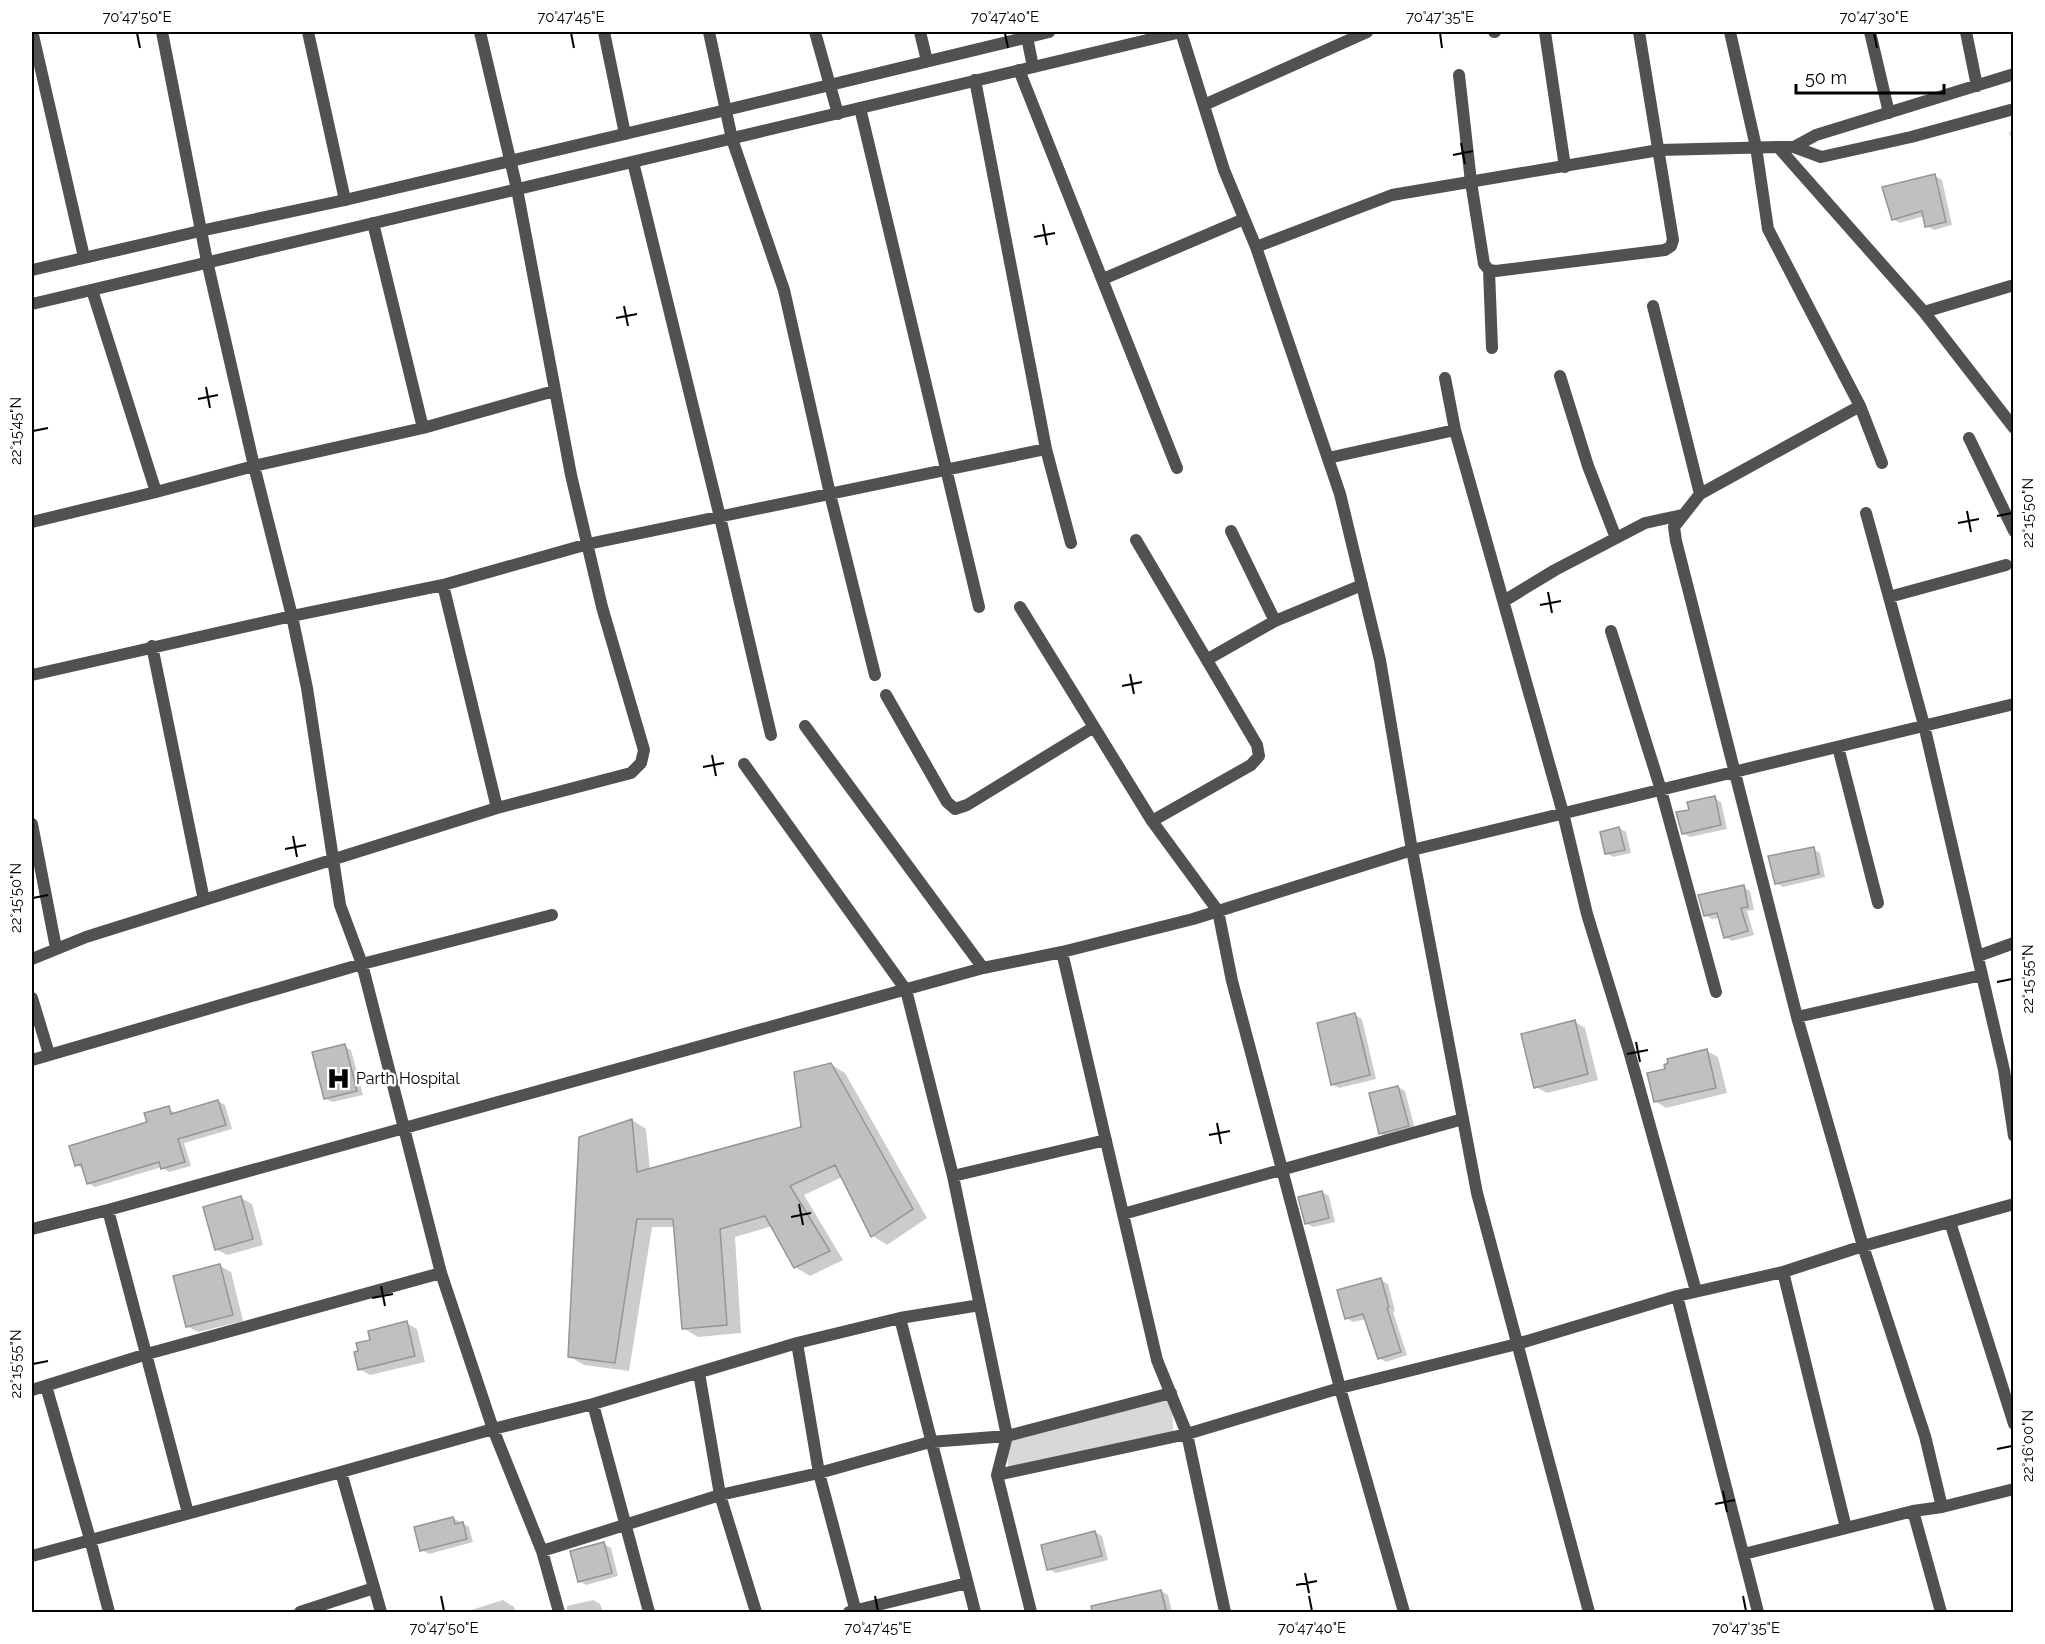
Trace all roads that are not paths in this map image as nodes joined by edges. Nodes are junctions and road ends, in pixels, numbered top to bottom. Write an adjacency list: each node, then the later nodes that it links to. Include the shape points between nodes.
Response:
1 (162, 32): 46 (street)
2 (308, 32): 43 (street)
3 (480, 32): 38 (street)
4 (604, 32): 32 (street)
5 (709, 32): 29 (street)
6 (815, 32): 24 (street)
7 (920, 32): 18 (street)
8 (1049, 32): 17 (street)
9 (1181, 32): 19 (street); 26 (street)
10 (1367, 32): 26 (street)
11 (1545, 32): 40 (street)
12 (1639, 32): 37 (street)
13 (1730, 32): 34 (street)
14 (1870, 32): 30 (street)
15 (1966, 32): 25 (street)
16 (36, 34): 48 (street)
17 (1027, 34): 18 (street); 19 (street)
18 (927, 61): 24 (street)
19 (1033, 67): 20 (street)
20 (1019, 70): 23 (street); 52 (street)
21 (2013, 74): 25 (street)
22 (1459, 75): 41 (street)
23 (975, 80): 27 (street); 67 (street)
24 (830, 85): 29 (street); 31 (street)
25 (1977, 86): 30 (street)
26 (1204, 105): 44 (street)
27 (860, 108): 31 (street); 72 (street)
28 (2013, 109): 36 (street, via 1821,157)
29 (726, 111): 32 (street); 33 (street)
30 (1889, 113): 36 (street, via 1816,135)
31 (838, 114): 33 (street)
32 (625, 134): 38 (street)
33 (732, 139): 39 (street); 74 (street, via 784,290)
34 (1756, 147): 35 (street); 37 (street); 62 (street, via 1768,229)
35 (1778, 147): 36 (street); 57 (street)
36 (1794, 147)
37 (1659, 150): 40 (street); 51 (street, via 1671,246)
38 (510, 160): 42 (street); 43 (street)
39 (633, 162): 42 (street); 78 (street)
40 (1565, 167): 41 (street)
41 (1471, 182): 47 (street, via 1392,195); 51 (street, via 1484,264)
42 (517, 189): 45 (street); 61 (street)
43 (345, 200): 46 (street)
44 (1244, 219): 47 (street); 52 (street)
45 (373, 223): 49 (street); 63 (street)
46 (200, 231): 48 (street); 49 (street)
47 (1256, 247): 68 (street)
48 (84, 257): 50 (street)
49 (207, 261): 54 (street); 70 (street)
50 (32, 270)
51 (1489, 270): 58 (street)
52 (1103, 279): 71 (street)
53 (2013, 285): 57 (street)
54 (93, 290): 55 (street); 73 (street)
55 (32, 304)
56 (1653, 306): 75 (street)
57 (1924, 312): 64 (street)
58 (1492, 348)
59 (1560, 376): 82 (street)
60 (1445, 378): 65 (street)
61 (554, 392): 63 (street); 85 (street)
62 (1860, 406): 69 (street); 75 (street)
63 (423, 428): 70 (street)
64 (2013, 429)
65 (1455, 430): 68 (street); 90 (street)
66 (1969, 438): 81 (street)
67 (1046, 448): 72 (street); 84 (street)
68 (1328, 458): 88 (street)
69 (1882, 463)
70 (254, 466): 73 (street); 93 (street)
71 (1177, 468)
72 (948, 470): 74 (street); 91 (street)
73 (156, 492): 79 (street)
74 (830, 494): 78 (street); 99 (street)
75 (1700, 494): 77 (street)
76 (1866, 513): 89 (street)
77 (1682, 515): 82 (street, via 1645,523); 108 (street, via 1674,526 1676,541)
78 (720, 517): 85 (street); 105 (street)
79 (32, 522)
80 (1231, 531): 94 (street)
81 (2013, 531)
82 (1616, 538): 90 (street)
83 (1136, 540): 97 (street)
84 (1071, 543)
85 (588, 544): 87 (street); 110 (street, via 643,757 631,773)
86 (2006, 565): 89 (street)
87 (443, 585): 93 (street); 110 (street)
88 (1362, 585): 94 (street); 114 (street, via 1380,660)
89 (1889, 597): 102 (street)
90 (1504, 601): 111 (street)
91 (979, 607)
92 (1020, 607): 104 (street)
93 (292, 616): 96 (street); 115 (street)
94 (1275, 621): 97 (street)
95 (1611, 631): 109 (street)
96 (152, 646): 98 (street); 116 (street)
97 (1208, 659): 112 (street, via 1257,745 1259,756 1251,765)
98 (32, 675)
99 (875, 675)
100 (886, 695): 104 (street, via 946,802 955,809)
101 (2013, 704): 102 (street)
102 (1924, 725): 106 (street); 123 (street)
103 (805, 726): 126 (street)
104 (1094, 727): 112 (street)
105 (771, 735)
106 (1838, 747): 108 (street); 117 (street)
107 (744, 764): 128 (street)
108 (1734, 774): 109 (street); 131 (street)
109 (1661, 790): 111 (street); 129 (street)
110 (497, 808): 115 (street)
111 (1563, 813): 114 (street); 149 (street, via 1587,914)
112 (1152, 821): 118 (street)
113 (32, 824): 121 (street)
114 (1412, 850): 118 (street); 135 (street)
115 (334, 860): 116 (street); 125 (street, via 340,905)
116 (204, 900): 121 (street)
117 (1878, 903)
118 (1218, 911): 122 (street); 139 (street, via 1232,981)
119 (552, 915): 125 (street)
120 (2013, 944): 123 (street)
121 (56, 948): 124 (street)
122 (1062, 951): 126 (street); 138 (street)
123 (1978, 956): 127 (street)
124 (32, 959)
125 (362, 964): 132 (street); 136 (street)
126 (983, 968): 128 (street)
127 (1982, 975): 131 (street); 134 (street)
128 (906, 990): 136 (street); 140 (street)
129 (1716, 992)
130 (32, 998): 132 (street)
131 (1797, 1017): 146 (street)
132 (49, 1054): 133 (street)
133 (32, 1060)
134 (2009, 1068): 137 (street)
135 (1463, 1119): 139 (street); 154 (street, via 1477,1193)
136 (404, 1128): 142 (street); 148 (street)
137 (2013, 1136)
138 (1106, 1140): 140 (street); 143 (street)
139 (1282, 1170): 143 (street); 158 (street)
140 (953, 1176): 151 (street)
141 (2013, 1204): 144 (street)
142 (108, 1210): 145 (street); 155 (street)
143 (1123, 1214): 160 (street, via 1156,1360)
144 (1950, 1221): 146 (street); 162 (street)
145 (32, 1229)
146 (1863, 1246): 147 (street); 172 (street, via 1925,1436)
147 (1783, 1272): 149 (street); 176 (street)
148 (441, 1273): 155 (street); 163 (street)
149 (1696, 1292): 150 (street)
150 (1677, 1296): 154 (street); 179 (street)
151 (980, 1305): 152 (street); 165 (street)
152 (900, 1318): 153 (street); 166 (street)
153 (797, 1343): 156 (street); 168 (street)
154 (1517, 1344): 158 (street); 194 (street)
155 (147, 1354): 157 (street); 174 (street)
156 (699, 1373): 161 (street); 171 (street)
157 (46, 1386): 159 (street); 177 (street)
158 (1340, 1388): 164 (street); 193 (street)
159 (32, 1390)
160 (1171, 1392): 164 (street); 165 (street)
161 (593, 1404): 163 (street); 175 (street)
162 (2013, 1424)
163 (493, 1429): 167 (street); 178 (street)
164 (1187, 1434): 169 (street); 192 (street)
165 (1007, 1436): 166 (street); 169 (street)
166 (930, 1442): 168 (street); 181 (street)
167 (341, 1472): 174 (street); 182 (street)
168 (819, 1473): 171 (street); 189 (street)
169 (997, 1475): 191 (street)
170 (2013, 1489): 172 (street)
171 (720, 1495): 175 (street); 188 (street)
172 (1942, 1508): 173 (street)
173 (1913, 1511): 176 (street); 196 (street)
174 (188, 1513): 177 (street)
175 (626, 1525): 178 (street); 187 (street)
176 (1846, 1528): 179 (street)
177 (90, 1539): 180 (street); 183 (street)
178 (542, 1551): 186 (street)
179 (1744, 1554): 195 (street)
180 (32, 1556)
181 (968, 1584): 189 (street); 190 (street)
182 (375, 1588): 184 (street); 185 (street)
183 (109, 1612)
184 (300, 1612)
185 (381, 1612)
186 (559, 1612)
187 (649, 1612)
188 (756, 1612)
189 (854, 1612)
190 (975, 1612)
191 (1031, 1612)
192 (1225, 1612)
193 (1404, 1612)
194 (1589, 1612)
195 (1758, 1612)
196 (1941, 1612)

